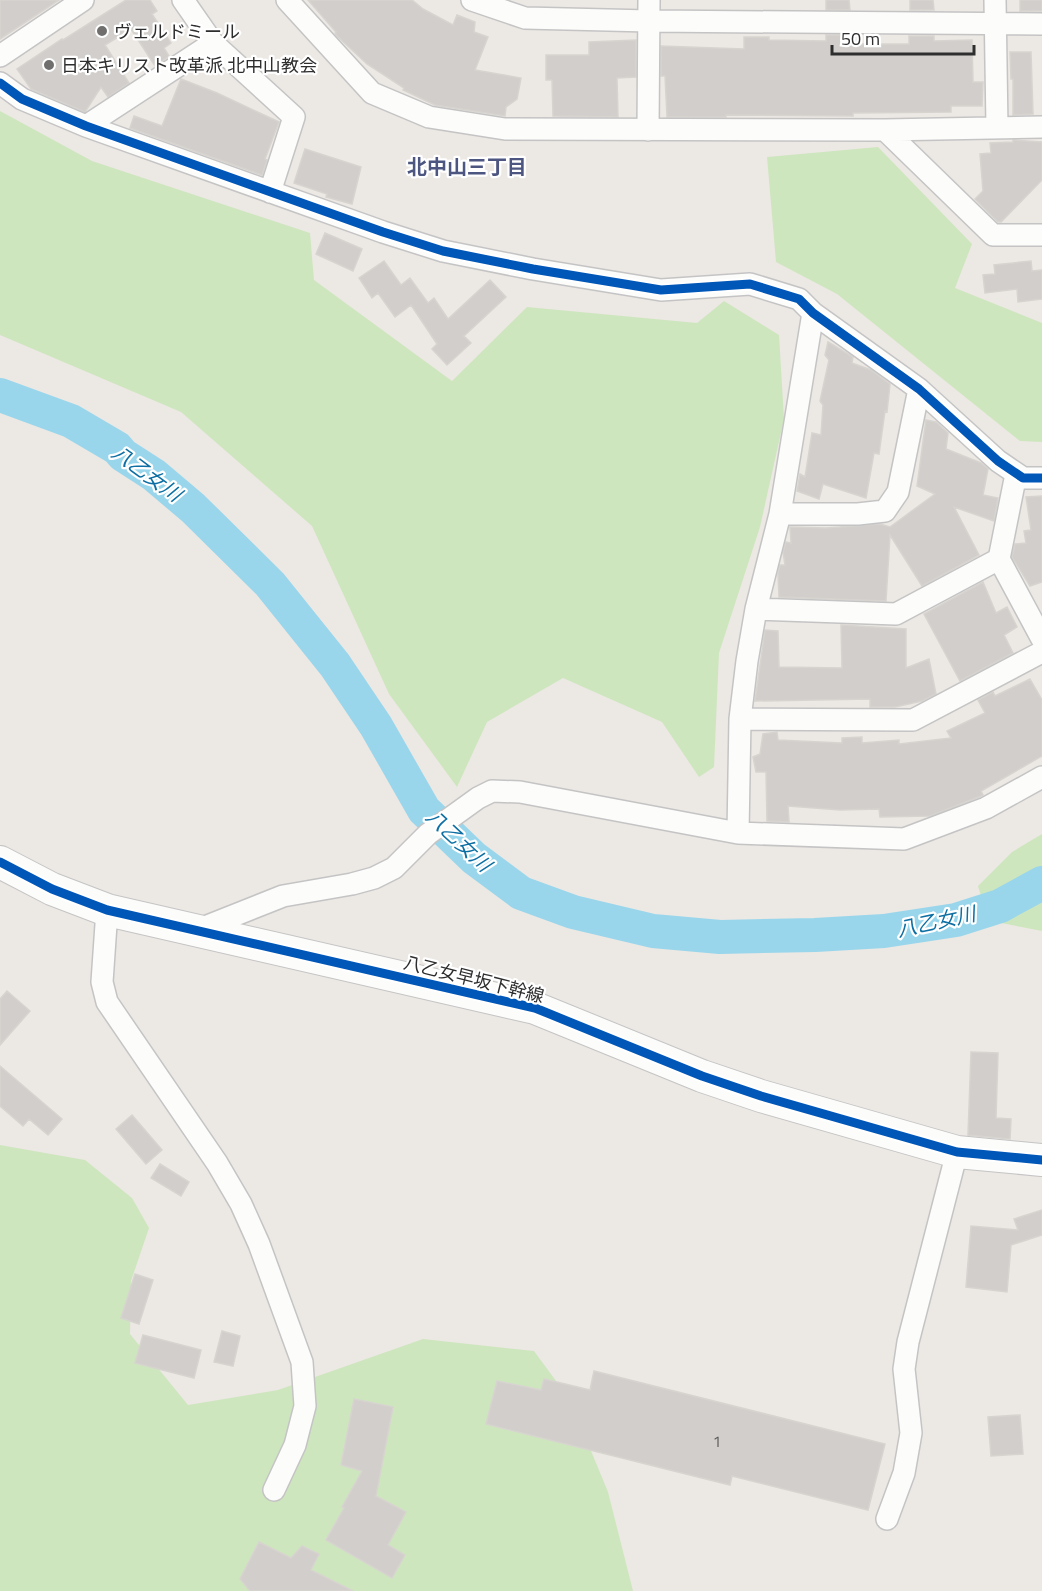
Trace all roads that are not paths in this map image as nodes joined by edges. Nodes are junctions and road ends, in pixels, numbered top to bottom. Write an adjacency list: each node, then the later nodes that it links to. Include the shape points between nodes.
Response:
1 (83, 0): 11 (street)
2 (183, 0): 10 (street)
3 (287, 0): 16 (street, via 372,93 429,117 506,129)
4 (472, 0): 7 (street, via 525,18)
5 (649, 0): 7 (street)
6 (995, 0): 8 (street)
7 (649, 21): 8 (street); 16 (street)
8 (996, 23): 9 (street); 14 (street)
9 (1042, 24)
10 (213, 43): 13 (street); 18 (street, via 294,117)
11 (0, 56)
12 (0, 83): 13 (street, via 22,99)
13 (86, 126): 18 (street)
14 (997, 127): 15 (street); 17 (street)
15 (1042, 127)
16 (648, 130): 17 (street)
17 (885, 130): 19 (street, via 993,235)
18 (270, 192): 20 (street, via 443,251 661,290 750,284 799,299)
19 (1042, 235)
20 (813, 313): 21 (street); 24 (street)
21 (919, 389): 22 (street); 24 (street, via 898,492 885,511)
22 (1016, 474): 23 (street); 25 (street)
23 (1042, 478)
24 (780, 514): 26 (street)
25 (999, 559): 26 (street, via 896,614); 27 (street)
26 (756, 609): 29 (street)
27 (1042, 639)
28 (1042, 652): 29 (street, via 914,720)
29 (740, 719): 31 (street)
30 (1042, 777): 31 (street, via 986,808 904,838)
31 (738, 833): 34 (street, via 520,792 492,791 428,834 394,868 374,878 283,896)
32 (0, 862): 33 (street, 八乙女早坂下幹線, via 52,889)
33 (107, 910): 34 (street, 八乙女早坂下幹線); 37 (street, via 102,982 107,1002 241,1204 302,1362 305,1406 295,1445)
34 (195, 931): 35 (street, 八乙女早坂下幹線, via 535,1008 751,1093)
35 (957, 1152): 36 (street, 八乙女早坂下幹線); 38 (street, via 908,1342 904,1369 911,1433 904,1473)
36 (1042, 1160)
37 (274, 1490)
38 (887, 1519)

